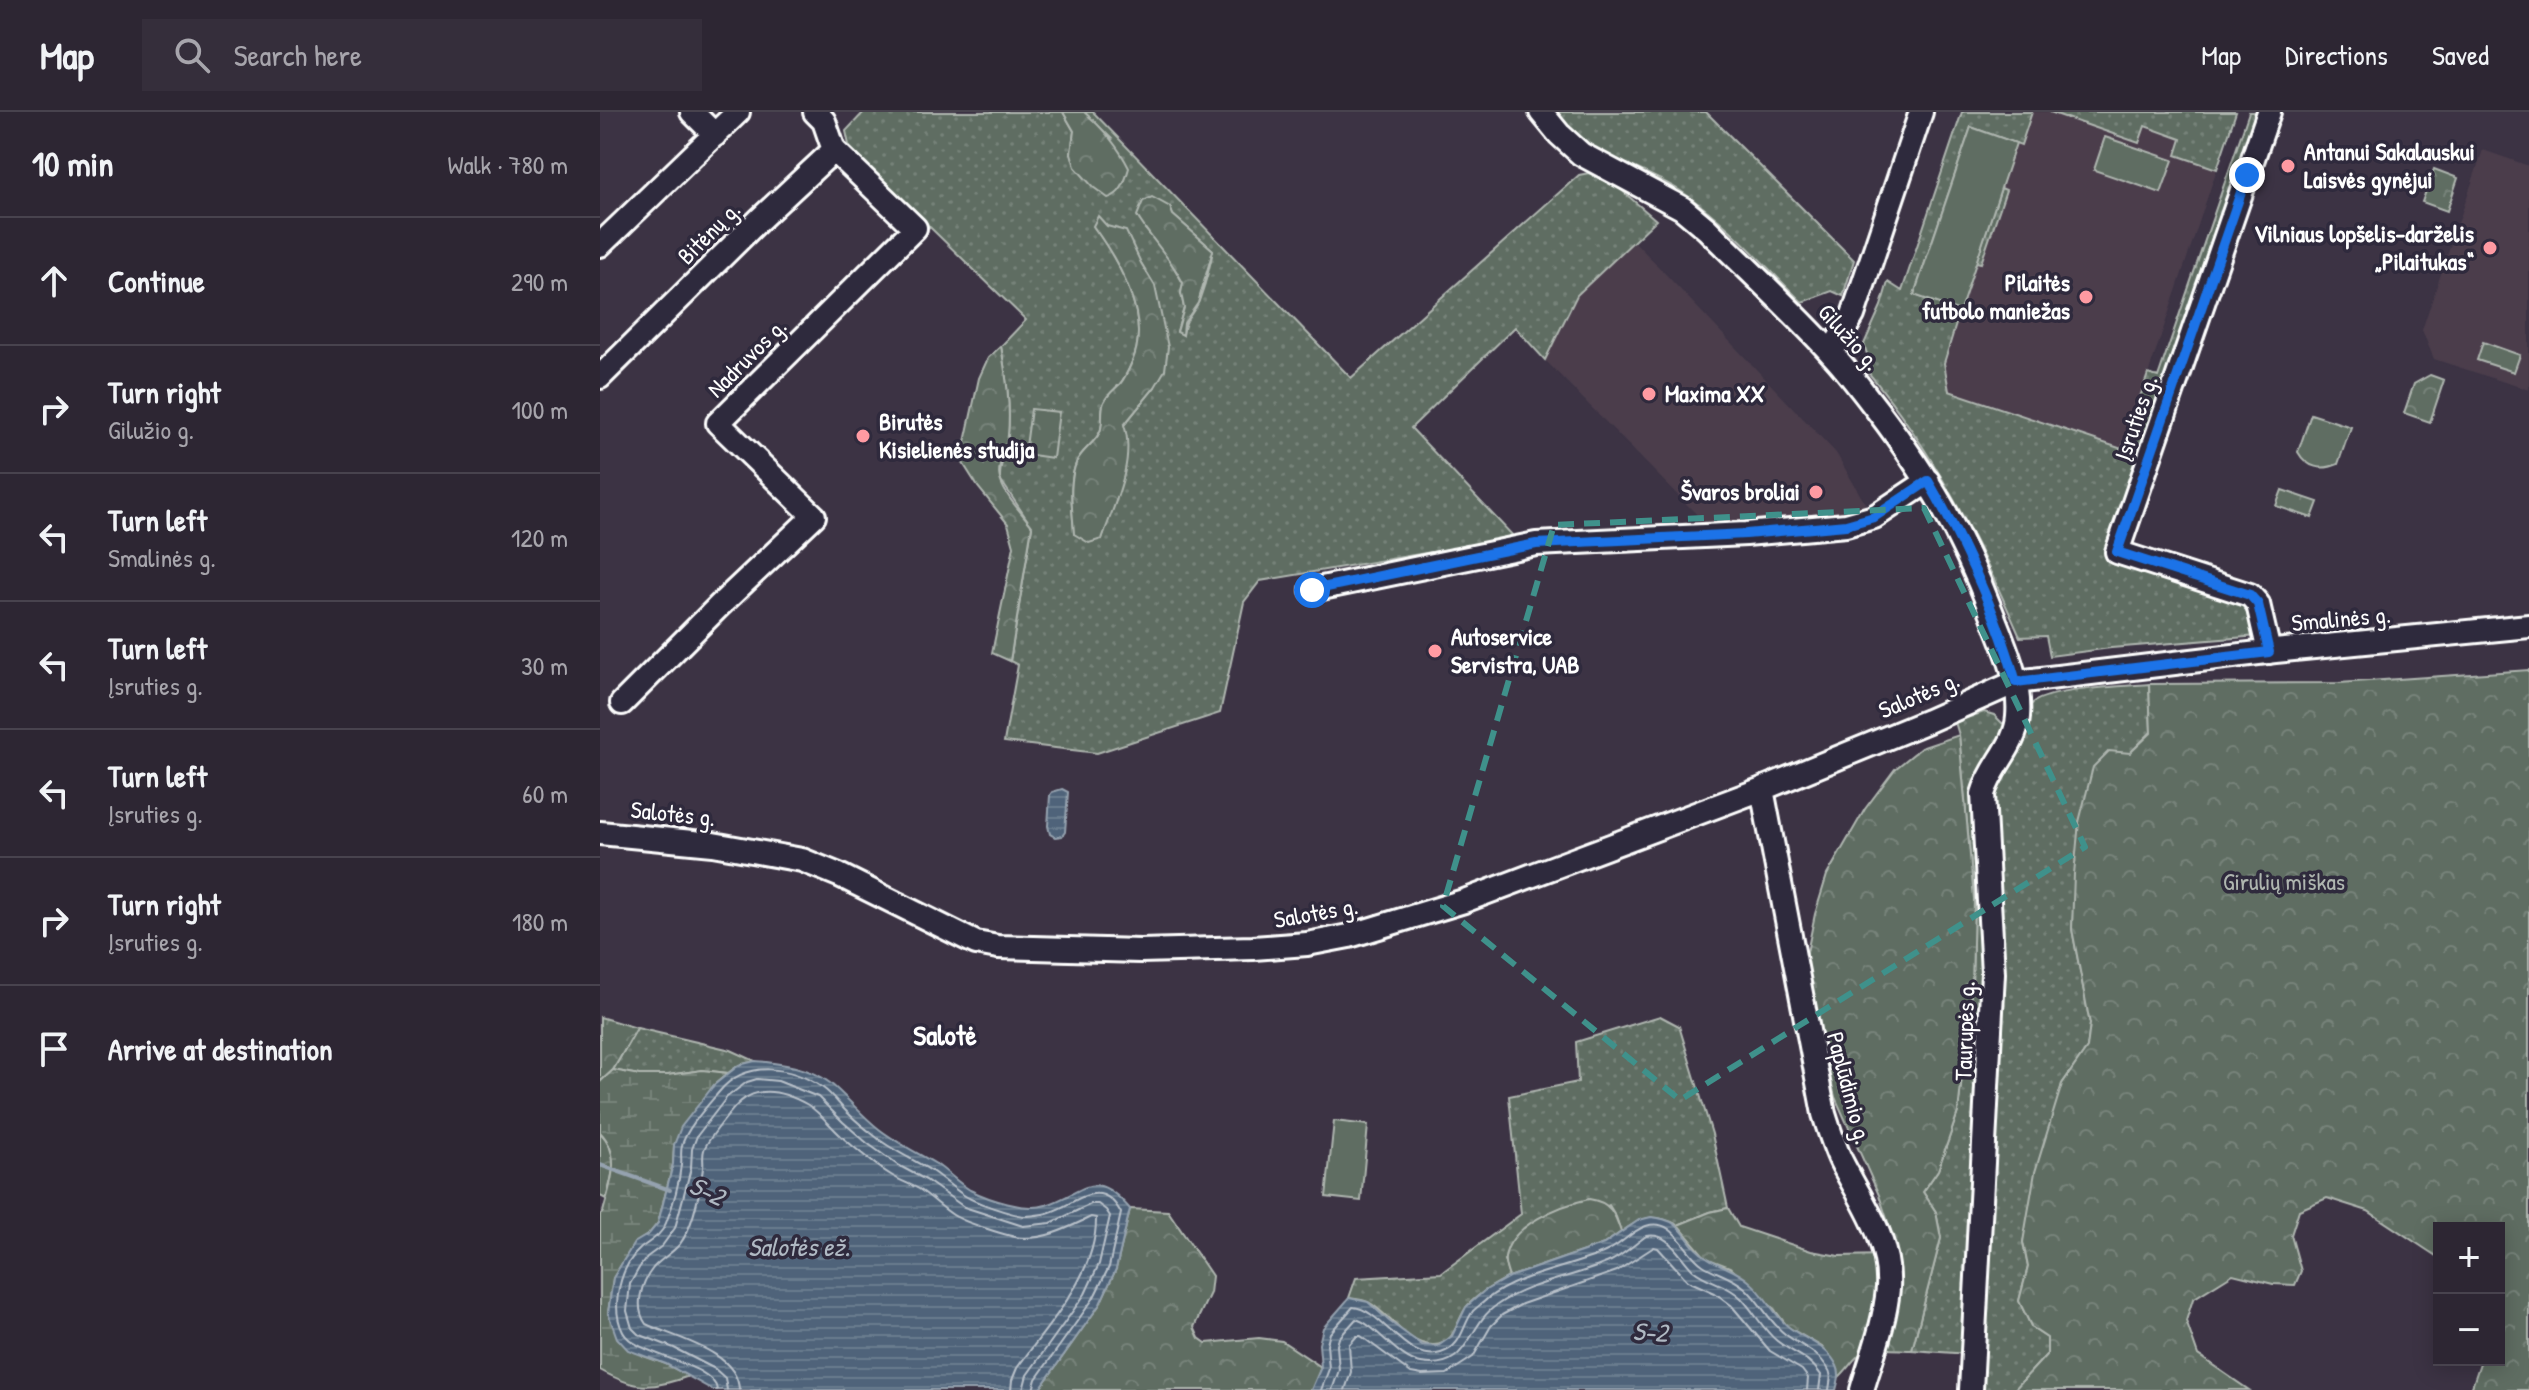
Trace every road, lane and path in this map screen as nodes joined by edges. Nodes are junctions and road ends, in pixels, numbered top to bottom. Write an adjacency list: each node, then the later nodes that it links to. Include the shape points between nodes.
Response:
1 (692, 112): 7 (street)
2 (738, 112): 7 (street)
3 (1541, 112): 10 (street, Gilužio g., via 1581,154 1682,208)
4 (1921, 112): 10 (street, via 1853,315)
5 (2269, 112): 15 (street, Įsruties g., via 2117,552 2250,595 2258,604)
6 (824, 115): 8 (street)
7 (715, 135): 9 (street)
8 (834, 150): 11 (street, Bitėnų g.); 17 (street, Nadruvos g., via 915,228 718,423 814,516)
9 (600, 245)
10 (1831, 353): 12 (street, Gilužio g.)
11 (600, 377)
12 (1928, 481): 13 (street, via 1874,517 1846,525 1536,544); 16 (street, Gilužio g., via 1972,560)
13 (1312, 590)
14 (2529, 626): 15 (street, Smalinės g.)
15 (2269, 652): 16 (street, Smalinės g.)
16 (2016, 682): 18 (street, Salotės g.); 21 (street, Taurupės g., via 2017,726 1983,794 1993,973)
17 (622, 703)
18 (1762, 789): 19 (street, Salotės g., via 1416,916 1349,936 1253,948 998,947 976,943 802,860 737,847); 20 (street, Paplūdimio g., via 1824,1114 1840,1158 1878,1229 1885,1256 1883,1320)
19 (600, 833)
20 (1862, 1390)
21 (1971, 1390)

